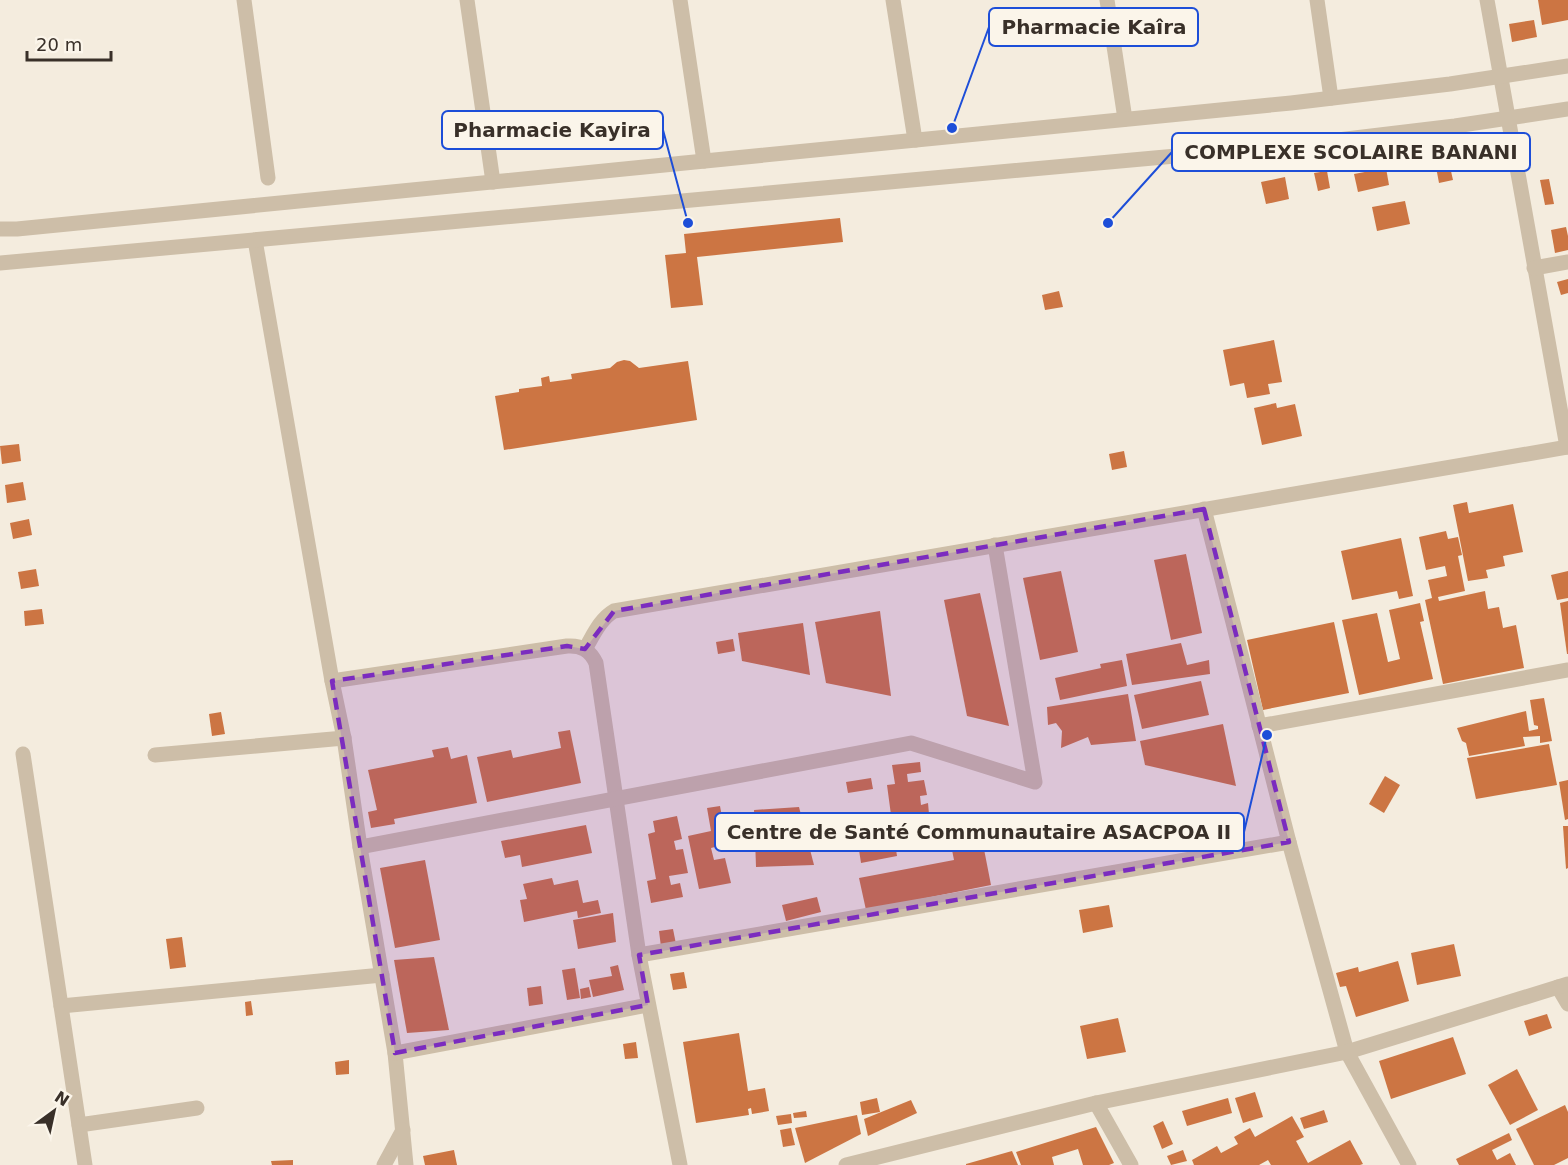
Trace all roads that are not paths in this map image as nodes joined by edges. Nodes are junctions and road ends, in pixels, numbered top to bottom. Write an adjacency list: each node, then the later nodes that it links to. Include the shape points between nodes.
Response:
1 (244, 0): 16 (street)
2 (467, 0): 17 (street)
3 (680, 0): 15 (street)
4 (893, 0): 14 (street)
5 (1107, 0): 13 (street)
6 (1317, 0): 10 (street)
7 (1487, 0): 9 (street)
8 (1568, 66): 9 (street)
9 (1501, 77): 10 (street); 12 (street)
10 (1331, 98): 13 (street)
11 (1568, 109): 12 (street)
12 (1508, 118): 19 (street, via 1296,145); 22 (street)
13 (1125, 119): 14 (street)
14 (915, 140): 15 (street)
15 (704, 161): 17 (street)
16 (268, 178)
17 (493, 182): 18 (street)
18 (0, 229)
19 (255, 240): 21 (street); 28 (street)
20 (1568, 262): 22 (street)
21 (0, 264)
22 (1534, 268): 23 (street)
23 (1568, 447): 24 (street)
24 (1204, 509): 25 (street); 29 (street)
25 (995, 545): 26 (street, via 614,611 601,623); 33 (street, via 1035,782 912,743)
26 (585, 649): 28 (street, via 567,646); 33 (street, via 596,663)
27 (1568, 670): 29 (street)
28 (332, 681): 30 (street)
29 (1259, 726): 34 (street)
30 (345, 738): 32 (street); 35 (street)
31 (23, 754): 41 (street)
32 (155, 755)
33 (615, 799): 35 (street); 36 (street)
34 (1289, 842): 36 (street); 42 (street)
35 (360, 847): 37 (street)
36 (639, 955): 40 (street)
37 (382, 975): 41 (street); 43 (street)
38 (1563, 985): 39 (street); 42 (street)
39 (1568, 1004)
40 (648, 1005): 43 (street); 52 (street)
41 (61, 1006): 46 (street)
42 (1347, 1052): 44 (street); 55 (street)
43 (395, 1053): 47 (street)
44 (1096, 1103): 48 (street); 54 (street)
45 (197, 1107): 46 (street)
46 (79, 1125): 49 (street)
47 (403, 1130): 50 (street); 51 (street)
48 (898, 1159): 53 (street)
49 (85, 1165)
50 (384, 1165)
51 (406, 1165)
52 (680, 1165)
53 (846, 1165)
54 (1131, 1165)
55 (1409, 1165)

